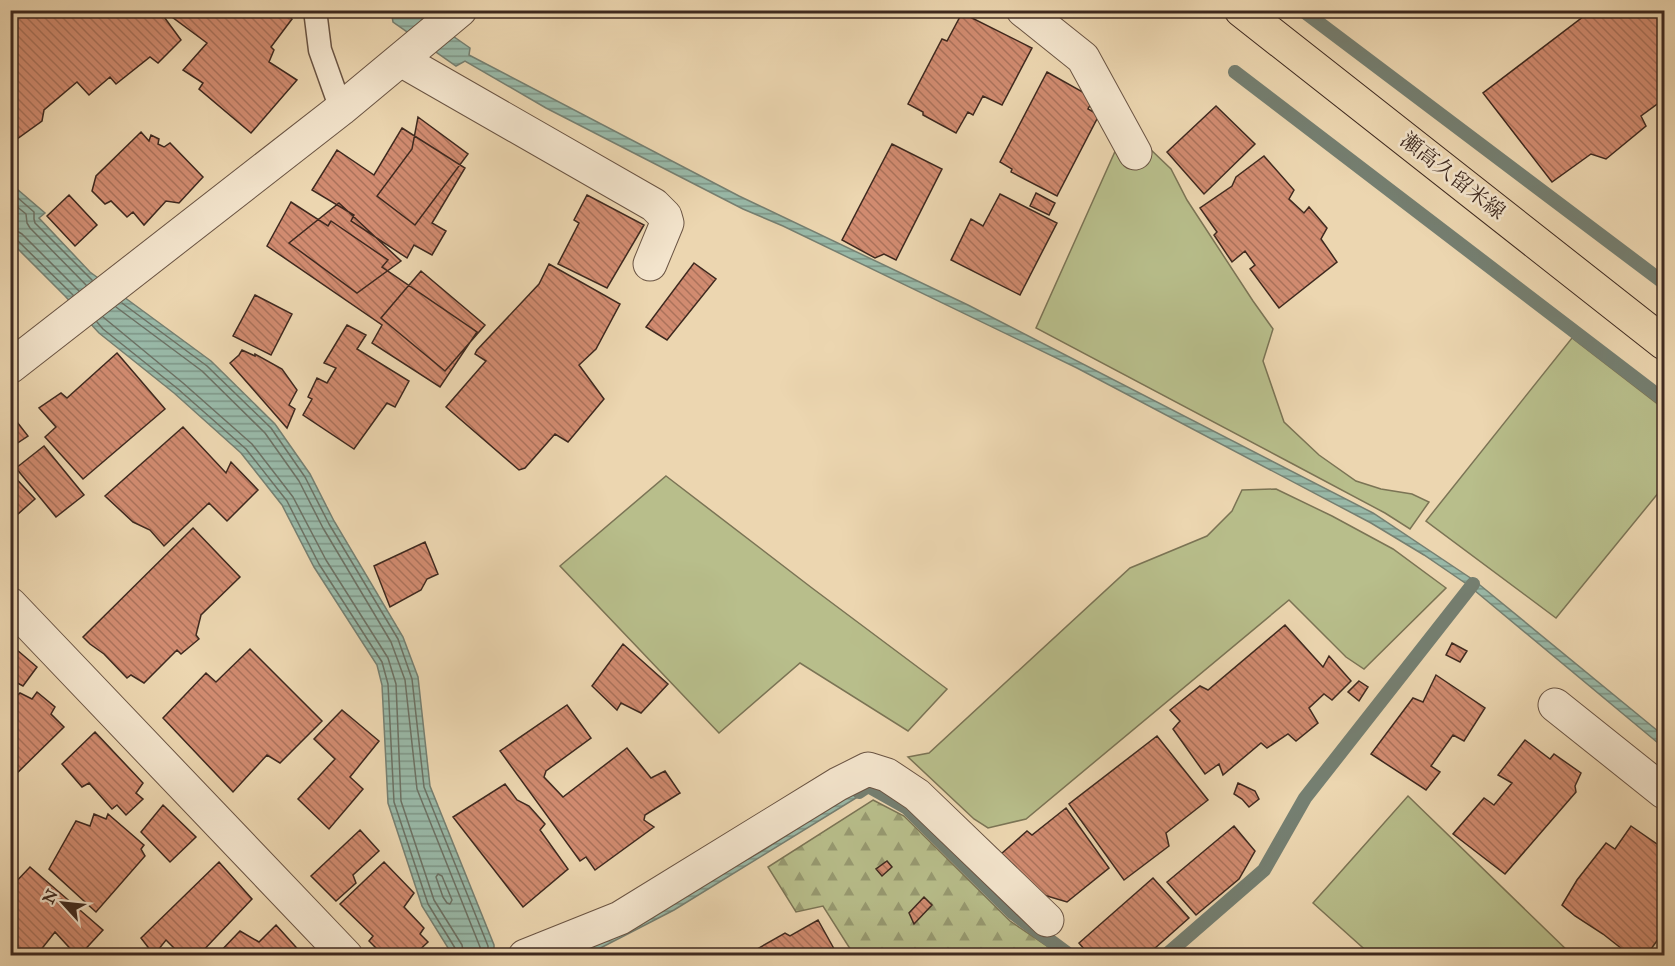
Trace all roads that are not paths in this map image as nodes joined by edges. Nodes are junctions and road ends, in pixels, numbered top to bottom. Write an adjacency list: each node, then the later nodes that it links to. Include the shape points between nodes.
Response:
1 (315, 10): 6 (lane, via 320,50)
2 (460, 10): 5 (street)
3 (1023, 10): 7 (street, via 1083,58)
4 (1241, 10): 9 (main road, 瀬高久留米線)
5 (401, 60): 6 (street); 8 (street, via 654,205 668,224)
6 (341, 109): 10 (street)
7 (1135, 153)
8 (650, 264)
9 (1665, 343)
10 (10, 367)
11 (10, 604): 15 (street)
12 (1555, 705): 13 (street)
13 (1665, 792)
14 (1047, 920): 16 (street, via 917,795 886,775 868,769 620,918)
15 (346, 956)
16 (525, 956)

